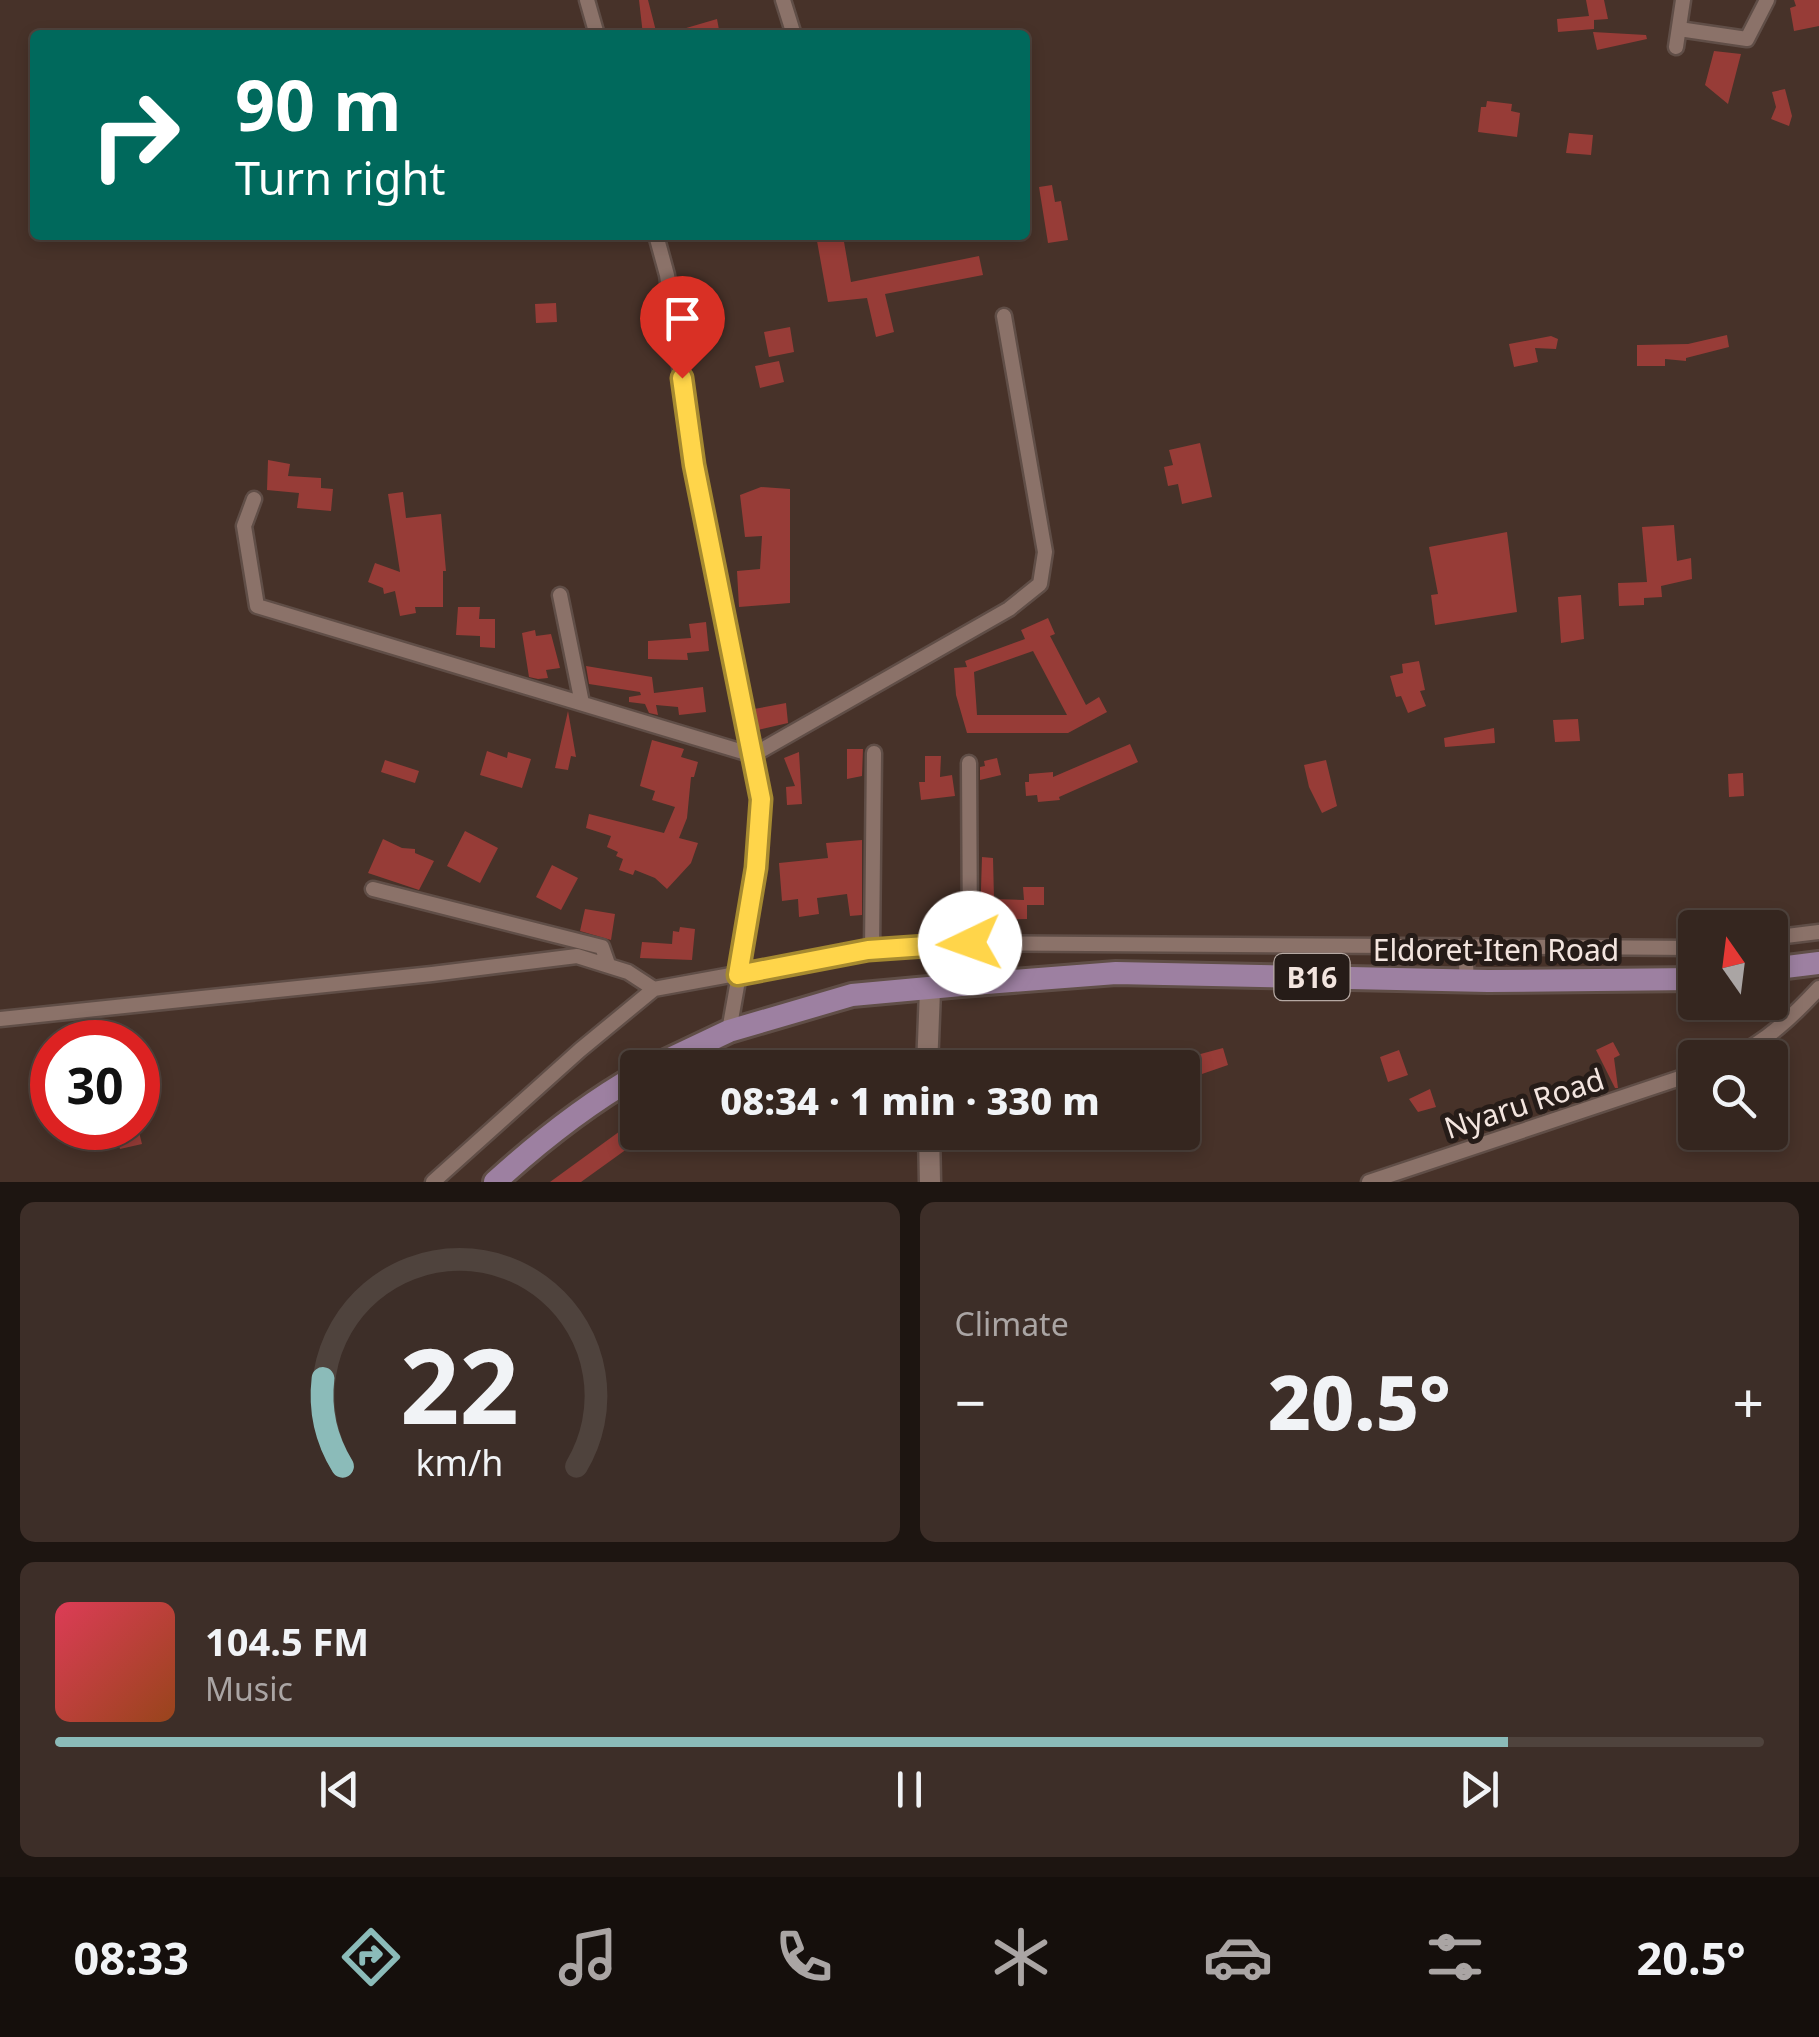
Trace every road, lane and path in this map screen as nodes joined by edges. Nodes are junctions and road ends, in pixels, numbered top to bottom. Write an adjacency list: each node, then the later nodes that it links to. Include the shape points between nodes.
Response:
1 (587, 0): 6 (street)
2 (783, 0): 7 (street)
3 (1682, 0): 5 (street)
4 (1767, 0): 5 (street, via 1747,39)
5 (1678, 29): 8 (street)
6 (596, 30)
7 (792, 30)
8 (1676, 47)
9 (657, 240): 15 (street, via 694,465)
10 (1004, 316): 15 (street, via 1044,552 1040,584 1010,609)
11 (254, 499): 13 (street, via 244,526 257,606)
12 (560, 595): 13 (street)
13 (582, 703): 15 (street)
14 (874, 753): 23 (street)
15 (753, 754): 27 (street, via 759,840)
16 (969, 763): 20 (street)
17 (373, 889): 25 (street, via 602,946)
18 (1819, 932): 19 (street)
19 (1788, 936)
20 (970, 943): 21 (street); 23 (street)
21 (1465, 947): 22 (street); 29 (street)
22 (1678, 948)
23 (872, 950): 27 (street)
24 (1819, 962): 26 (main road)
25 (608, 964): 31 (street); 33 (street, via 577,956)
26 (1788, 966)
27 (738, 975): 31 (street); 34 (street)
28 (1678, 979): 29 (main road, Eldoret-Iten Road / B16)
29 (1467, 980): 32 (main road, Eldoret-Iten Road / B16, via 1116,973)
30 (1819, 988): 35 (street)
31 (654, 989): 41 (street)
32 (930, 990): 34 (main road, Eldoret-Iten Road / B16, via 852,995); 37 (main road)
33 (0, 1018)
34 (729, 1031): 36 (main road, Eldoret-Iten Road / B16)
35 (1762, 1040)
36 (689, 1050)
37 (928, 1050)
38 (1678, 1080): 44 (street, Nyaru Road)
39 (620, 1085): 42 (main road, via 538,1142)
40 (929, 1150): 43 (main road)
41 (433, 1182)
42 (495, 1182)
43 (930, 1182)
44 (1370, 1182)

